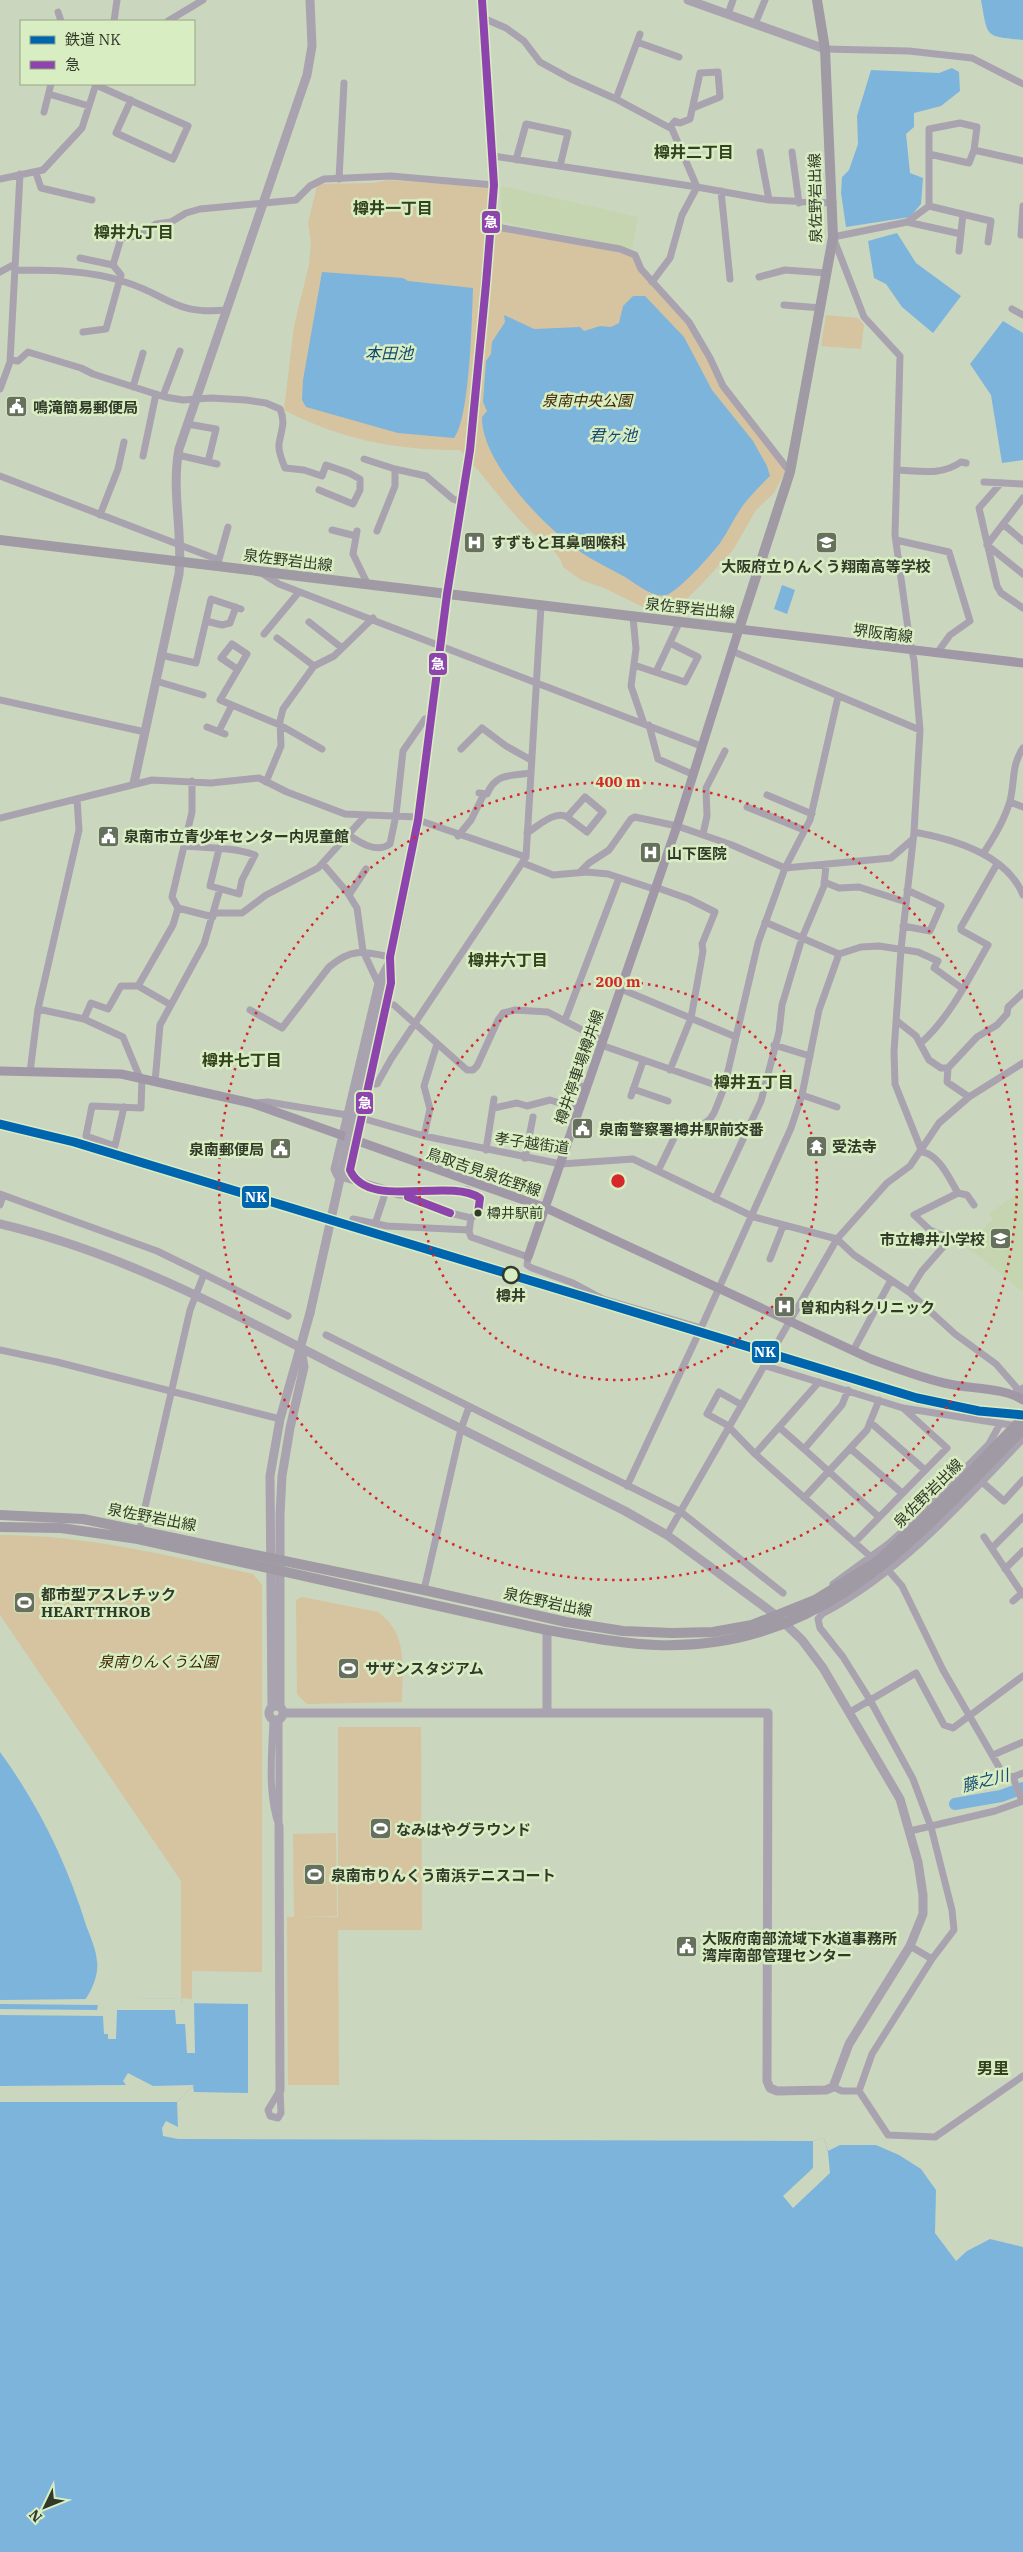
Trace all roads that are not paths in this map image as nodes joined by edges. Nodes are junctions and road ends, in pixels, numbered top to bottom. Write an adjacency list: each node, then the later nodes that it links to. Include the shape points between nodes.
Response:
1 (117, 0): 14 (street)
2 (203, 0): 15 (street)
3 (310, 0): 52 (street, via 312,46 309,66)
4 (482, 0): 12 (street)
5 (688, 0): 9 (street)
6 (733, 0): 11 (street)
7 (765, 0): 16 (street)
8 (817, 0): 19 (main road, 泉佐野岩出線)
9 (698, 2): 11 (street)
10 (58, 12): 13 (street)
11 (728, 14): 16 (street)
12 (483, 18): 27 (street, via 506,28 524,41 540,62); 37 (street)
13 (61, 20)
14 (114, 20)
15 (170, 20)
16 (755, 24): 19 (street)
17 (640, 34): 18 (street)
18 (637, 42): 20 (street); 27 (street)
19 (825, 50): 22 (street, via 909,51 972,58); 51 (main road, 泉佐野岩出線)
20 (679, 57)
21 (344, 83): 44 (street)
22 (1023, 84)
23 (51, 85): 26 (street)
24 (96, 85): 29 (street)
25 (98, 85): 28 (street)
26 (49, 94): 29 (street); 31 (street)
27 (616, 99): 32 (street)
28 (130, 100): 28 (street, via 116,133 173,159 188,126)
29 (89, 106): 41 (street, via 76,136 43,170)
30 (693, 108): 30 (street, via 720,97 718,72 700,73); 32 (street, via 690,119 680,123 675,121)
31 (44, 112)
32 (670, 127): 46 (street)
33 (974, 150): 36 (street, via 969,163); 36 (street, via 977,127 960,123 929,129); 39 (street)
34 (760, 152): 49 (street)
35 (792, 152): 50 (street)
36 (929, 154): 53 (street)
37 (493, 156): 38 (street); 45 (street)
38 (516, 160): 40 (street); 40 (street, via 526,124 568,134)
39 (1023, 161)
40 (560, 166): 46 (street)
41 (36, 173): 42 (street); 48 (street, via 41,188)
42 (20, 174): 43 (street); 65 (street)
43 (0, 179)
44 (339, 179): 45 (street, via 391,176); 52 (street, via 324,180 310,186 296,200)
45 (494, 185): 57 (street)
46 (697, 187): 47 (street); 71 (street, via 682,215 670,258)
47 (722, 192): 49 (street); 69 (street)
48 (92, 200)
49 (769, 200): 50 (street)
50 (799, 203): 51 (street)
51 (833, 203): 60 (main road, 泉佐野岩出線)
52 (263, 205): 64 (street, via 200,209 171,222 156,224 137,236 121,238); 75 (street)
53 (928, 206): 55 (street); 56 (street)
54 (1023, 206): 59 (street)
55 (963, 214): 58 (street); 61 (street, via 991,221)
56 (907, 222): 58 (street); 60 (street)
57 (491, 226): 71 (street, via 630,252); 102 (street, via 470,450)
58 (961, 234): 62 (street)
59 (1023, 235)
60 (833, 237): 67 (main road, 泉佐野岩出線); 95 (street, via 864,317 900,356)
61 (988, 242)
62 (959, 251)
63 (80, 258): 64 (street)
64 (113, 265): 70 (street)
65 (15, 267): 66 (street); 70 (street, via 60,270); 80 (street)
66 (0, 272)
67 (827, 273): 68 (street, via 785,270); 73 (main road, 泉佐野岩出線)
68 (759, 276)
69 (730, 279)
70 (121, 280): 75 (street, via 180,307 204,312); 77 (street, via 106,329)
71 (652, 282): 96 (street, via 689,322 723,386)
72 (784, 305): 73 (street)
73 (821, 308): 96 (main road, 泉佐野岩出線)
74 (1012, 309): 76 (street)
75 (226, 310): 85 (street)
76 (1023, 315)
77 (83, 332)
78 (180, 352): 84 (street)
79 (143, 353): 82 (street)
80 (10, 360): 81 (street); 82 (street, via 18,361 28,352)
81 (4, 369): 83 (street)
82 (133, 387): 84 (street)
83 (0, 389)
84 (159, 395): 85 (street); 89 (street)
85 (196, 400): 86 (street); 101 (street, via 246,400 280,409 284,428 279,445 285,468 322,476 326,465 360,479 360,490 353,504)
86 (187, 424): 88 (street); 91 (street, via 216,428)
87 (124, 442): 104 (street, via 118,469)
88 (178, 454): 91 (street); 112 (street, via 175,487)
89 (143, 456)
90 (364, 458): 94 (street)
91 (208, 462): 93 (street)
92 (966, 463): 95 (street, via 938,472)
93 (217, 464)
94 (396, 469): 102 (street, via 426,476); 108 (street, via 395,486)
95 (897, 470): 110 (street)
96 (790, 472): 128 (main road, 泉佐野岩出線)
97 (0, 476): 104 (street)
98 (984, 482): 99 (street)
99 (1001, 483): 100 (street); 113 (street, via 979,508)
100 (1023, 484)
101 (319, 490)
102 (462, 502): 120 (street)
103 (1022, 502): 105 (street)
104 (100, 515): 112 (street)
105 (1003, 524): 111 (street); 113 (street)
106 (228, 527): 115 (street)
107 (332, 530): 118 (street, via 357,533 353,554)
108 (377, 532)
109 (0, 540): 114 (main road, 泉佐野岩出線)
110 (896, 540): 134 (street); 136 (street, via 949,552 970,621 950,635)
111 (1023, 541)
112 (180, 545): 114 (street); 115 (street)
113 (987, 545): 117 (street); 122 (street, via 997,586)
114 (180, 561): 115 (main road, 泉佐野岩出線); 137 (street)
115 (218, 563): 116 (main road, 泉佐野岩出線)
116 (258, 571): 118 (main road, 泉佐野岩出線); 119 (street)
117 (1023, 574)
118 (368, 585): 120 (main road, 泉佐野岩出線)
119 (299, 592): 124 (street); 129 (street)
120 (447, 594): 121 (main road, 泉佐野岩出線); 132 (street)
121 (541, 606): 123 (main road, 泉佐野岩出線); 144 (street)
122 (1023, 608)
123 (633, 617): 127 (main road, 泉佐野岩出線); 139 (street)
124 (373, 618): 132 (street); 133 (street)
125 (206, 621): 125 (street, via 222,625 230,623 238,608 211,599); 137 (street, via 196,663)
126 (310, 622): 133 (street)
127 (679, 623): 128 (main road, 泉佐野岩出線); 131 (street)
128 (740, 630): 134 (main road, 堺阪南線); 135 (main road, 樽井停車場樽井線)
129 (264, 634)
130 (277, 638): 140 (street)
131 (670, 643): 142 (street); 142 (street, via 698,657 685,682)
132 (441, 645): 144 (street); 149 (street)
133 (342, 648): 140 (street)
134 (912, 650): 136 (main road, 堺阪南線); 153 (street)
135 (732, 651): 146 (street); 155 (main road, 樽井停車場樽井線)
136 (938, 653): 138 (main road, 堺阪南線)
137 (161, 656): 143 (street)
138 (1023, 663)
139 (634, 665): 142 (street); 150 (street, via 631,686)
140 (314, 666): 151 (street, via 283,710)
141 (237, 669): 148 (street, via 220,700)
142 (656, 672)
143 (156, 681): 145 (street); 154 (street)
144 (536, 682): 150 (street); 160 (street)
145 (203, 694)
146 (838, 697): 153 (street); 171 (street)
147 (0, 700): 154 (street)
148 (232, 705): 151 (street); 152 (street, via 222,733)
149 (431, 718): 172 (street, via 425,719 403,751); 176 (street)
150 (647, 724): 155 (street); 162 (street, via 658,759)
151 (280, 725): 157 (street); 164 (street, via 281,746)
152 (207, 727)
153 (920, 730): 183 (street)
154 (145, 732): 165 (street)
155 (701, 746): 162 (main road, 樽井停車場樽井線)
156 (1023, 748): 168 (street, via 1013,767)
157 (322, 749)
158 (461, 749): 160 (street, via 482,728)
159 (726, 750): 181 (street, via 706,788 707,816)
160 (531, 760): 161 (street)
161 (530, 774): 179 (street); 182 (street, via 499,778 491,784 486,794 482,793 472,820)
162 (692, 774): 177 (main road, 樽井停車場樽井線)
163 (192, 782): 164 (street, via 260,778); 165 (street, via 165,779); 184 (street, via 192,812)
164 (266, 782): 173 (street, via 336,812)
165 (134, 783): 167 (street)
166 (767, 795): 171 (street)
167 (77, 799): 175 (street); 218 (street, via 79,830)
168 (1010, 802): 170 (street); 186 (street, via 1000,828)
169 (747, 807): 178 (street)
170 (1023, 807)
171 (812, 814): 178 (street)
172 (396, 815): 173 (street); 176 (street); 180 (street, via 393,837 386,847 379,849 366,845)
173 (365, 816): 180 (street)
174 (567, 817): 174 (street, via 585,798 603,812 587,832); 179 (street, via 558,814)
175 (0, 818)
176 (418, 819): 182 (street); 210 (street)
177 (677, 826): 181 (street); 193 (street, via 635,817 609,850); 196 (main road, 樽井停車場樽井線)
178 (804, 830): 191 (street)
179 (527, 833): 187 (street)
180 (347, 834): 188 (street)
181 (703, 834): 191 (street)
182 (458, 836): 187 (street)
183 (914, 836): 186 (street, via 936,836); 190 (street, via 891,858); 198 (street)
184 (184, 846): 185 (street); 202 (street, via 172,897)
185 (219, 849): 197 (street, via 210,886); 197 (street, via 255,855 242,880 239,894)
186 (983, 854): 189 (street)
187 (524, 860): 193 (street, via 553,875); 224 (street)
188 (323, 864): 199 (street); 203 (street, via 266,895 242,913)
189 (997, 864): 200 (street, via 1011,876); 214 (street, via 961,927 988,945)
190 (826, 865): 191 (street); 195 (street)
191 (785, 868): 204 (street)
192 (366, 869): 199 (street)
193 (579, 873): 194 (street, via 608,874)
194 (619, 878): 196 (street); 222 (street)
195 (824, 882): 201 (street); 206 (street)
196 (654, 888): 213 (main road, 樽井停車場樽井線); 220 (street, via 714,912 702,944)
197 (220, 889): 203 (street)
198 (907, 890): 201 (street); 205 (street, via 941,906 930,931)
199 (349, 895): 208 (street, via 359,917)
200 (1023, 895)
201 (906, 902): 205 (street)
202 (178, 908): 203 (street); 212 (street, via 173,925)
203 (213, 915): 217 (street, via 204,944)
204 (765, 922): 206 (street); 225 (street)
205 (903, 926): 207 (street)
206 (802, 938): 209 (street); 229 (street)
207 (900, 949): 209 (street, via 861,947); 214 (street, via 918,952 938,961 934,968); 223 (street)
208 (363, 951): 210 (street); 211 (street); 219 (street, via 347,954 329,966 284,1027 278,1027)
209 (839, 954): 230 (street, via 819,1010)
210 (390, 957): 211 (street); 216 (street, via 391,983); 238 (street)
211 (378, 983): 252 (street)
212 (138, 986): 217 (street); 221 (street, via 121,986 108,1009 91,1003)
213 (621, 989): 220 (street); 226 (main road, 樽井停車場樽井線)
214 (963, 989): 227 (street)
215 (1023, 993): 233 (street, via 1008,1007 1007,1014 997,1025 977,1037)
216 (387, 1003): 224 (street, via 394,1004); 238 (street)
217 (171, 1005): 239 (street, via 160,1025)
218 (38, 1009): 221 (street); 236 (street)
219 (250, 1010)
220 (691, 1018): 225 (street); 234 (street)
221 (84, 1019): 237 (street, via 123,1037)
222 (565, 1020): 226 (street); 228 (street, via 548,1012 515,1010 503,1014 478,1066 473,1070 467,1070)
223 (897, 1021): 227 (street); 259 (street, via 895,1084)
224 (415, 1025): 228 (street); 238 (street, via 377,1084)
225 (736, 1037): 241 (street)
226 (602, 1043): 231 (street); 240 (main road, 樽井停車場樽井線)
227 (922, 1043): 233 (street, via 929,1060 940,1068)
228 (437, 1044): 256 (street, via 424,1086 430,1109)
229 (774, 1045): 230 (street); 270 (street, via 761,1101)
230 (810, 1056): 242 (street)
231 (643, 1061): 234 (street); 245 (street, via 632,1093)
232 (1023, 1063): 243 (street)
233 (948, 1068): 243 (street, via 947,1082)
234 (670, 1070): 241 (street)
235 (0, 1072): 236 (main road, 鳥取吉見泉佐野線)
236 (30, 1072): 237 (main road, 鳥取吉見泉佐野線, via 121,1074)
237 (141, 1079): 239 (main road, 鳥取吉見泉佐野線); 248 (street, via 141,1108)
238 (366, 1080): 254 (street); 293 (street, bridge)
239 (155, 1082): 247 (main road, 鳥取吉見泉佐野線)
240 (587, 1088): 246 (street, via 572,1082); 251 (main road, 樽井停車場樽井線)
241 (724, 1088): 263 (street, via 710,1119 698,1128 683,1129 676,1134)
242 (802, 1095): 249 (street); 274 (street, via 791,1128)
243 (969, 1097): 259 (street, via 939,1122)
244 (494, 1099): 250 (street)
245 (668, 1101)
246 (563, 1103): 250 (street, via 550,1100 527,1106 517,1103); 251 (street)
247 (252, 1104): 252 (street, via 268,1102); 255 (main road, 鳥取吉見泉佐野線)
248 (124, 1107): 248 (street, via 115,1146 86,1136 92,1106)
249 (837, 1107)
250 (494, 1108): 258 (street)
251 (580, 1109): 261 (main road, 樽井停車場樽井線)
252 (347, 1115): 255 (street)
253 (533, 1117): 260 (street)
254 (361, 1118): 256 (street, 孝子越街道); 257 (street)
255 (342, 1136): 257 (main road, 鳥取吉見泉佐野線); 264 (street, via 334,1173)
256 (424, 1136): 258 (street, 孝子越街道)
257 (357, 1141): 262 (street); 273 (main road, 鳥取吉見泉佐野線)
258 (486, 1150): 260 (street, 孝子越街道)
259 (922, 1152): 267 (street, via 940,1164); 281 (street, via 874,1196)
260 (525, 1158): 261 (street, 孝子越街道)
261 (561, 1164): 263 (street, 孝子越街道, via 624,1158); 273 (main road, 樽井停車場樽井線)
262 (350, 1170): 264 (street); 265 (street, via 352,1178)
263 (658, 1171): 270 (street, 孝子越街道)
264 (342, 1178): 265 (street)
265 (358, 1182): 266 (street)
266 (386, 1191): 268 (street); 278 (street)
267 (958, 1193): 272 (street, via 966,1195); 287 (street, via 914,1215 930,1230 946,1237 944,1246 922,1271)
268 (399, 1194): 275 (street); 275 (street, via 467,1190 476,1194 482,1203 478,1213)
269 (2, 1195): 271 (street); 284 (street, via 157,1251)
270 (715, 1199): 274 (street, 孝子越街道)
271 (0, 1205)
272 (974, 1205)
273 (546, 1208): 282 (main road, 樽井停車場樽井線); 286 (main road, 鳥取吉見泉佐野線)
274 (750, 1214): 279 (street, 孝子越街道); 286 (street)
275 (471, 1218): 280 (street)
276 (353, 1219): 278 (street)
277 (0, 1224): 288 (street, via 44,1234 152,1274)
278 (375, 1224): 280 (street)
279 (783, 1226): 281 (street, 孝子越街道); 283 (street)
280 (469, 1230): 282 (street, via 471,1237)
281 (837, 1239): 285 (street); 290 (street)
282 (528, 1258): 286 (street, via 527,1265 532,1268 573,1283 603,1299 701,1328)
283 (770, 1259)
284 (204, 1274): 288 (street); 289 (street)
285 (891, 1280): 287 (street); 295 (street)
286 (718, 1288): 290 (main road, 鳥取吉見泉佐野線)
287 (910, 1292): 300 (street, via 955,1334 996,1364)
288 (195, 1295): 293 (street); 299 (street)
289 (288, 1316)
290 (792, 1321): 295 (main road, 鳥取吉見泉佐野線); 296 (street)
291 (326, 1335): 303 (street)
292 (696, 1339): 321 (street)
293 (301, 1348): 306 (street, via 294,1362); 312 (street); 337 (street, via 304,1366 282,1476)
294 (0, 1350): 299 (street)
295 (853, 1350): 300 (main road, 鳥取吉見泉佐野線, via 903,1372 945,1384)
296 (766, 1366): 297 (street); 302 (street)
297 (819, 1382): 298 (street); 310 (street)
298 (848, 1390): 301 (street); 314 (street, via 842,1405)
299 (172, 1391): 306 (street); 330 (street)
300 (1021, 1395)
301 (879, 1400): 304 (street); 307 (street)
302 (742, 1405): 309 (street); 309 (street, via 719,1392 707,1414)
303 (469, 1407): 312 (street); 321 (street)
304 (903, 1408): 308 (street); 317 (street, via 947,1448)
305 (1023, 1418): 324 (main road, 泉佐野岩出線, bridge)
306 (280, 1419): 337 (street, via 270,1476)
307 (870, 1422): 315 (street); 317 (street)
308 (1000, 1424): 311 (street); 336 (street, via 989,1444 914,1521)
309 (729, 1428): 316 (street); 325 (street)
310 (779, 1428): 314 (street); 316 (street)
311 (1023, 1428): 324 (main road, 泉佐野岩出線)
312 (461, 1429): 331 (street); 341 (street)
313 (1023, 1439): 320 (street)
314 (804, 1449): 318 (street)
315 (851, 1449): 318 (street); 322 (street)
316 (755, 1454): 323 (street)
317 (925, 1470): 322 (street)
318 (829, 1472): 323 (street); 328 (street)
319 (1023, 1480): 320 (street, via 1004,1501)
320 (982, 1482): 340 (street)
321 (627, 1486): 325 (street)
322 (902, 1493): 328 (street)
323 (804, 1498): 333 (street)
324 (948, 1501): 345 (main road, 泉佐野岩出線, via 878,1561); 347 (main road, 泉佐野岩出線, via 882,1567 845,1593)
325 (681, 1512): 331 (street); 342 (street)
326 (0, 1515): 330 (main road, 泉佐野岩出線, via 83,1519)
327 (1023, 1516): 334 (street)
328 (879, 1517): 333 (street)
329 (0, 1527): 339 (main road, 泉佐野岩出線, via 90,1530)
330 (140, 1529): 337 (main road, 泉佐野岩出線)
331 (668, 1535): 346 (street)
332 (984, 1537): 334 (street)
333 (855, 1542): 336 (street)
334 (992, 1548): 338 (street)
335 (1023, 1551): 338 (street)
336 (871, 1556): 345 (street)
337 (275, 1558): 339 (street); 341 (main road, 泉佐野岩出線)
338 (1005, 1569): 343 (street)
339 (276, 1570): 348 (main road, 泉佐野岩出線); 352 (street)
340 (888, 1571): 350 (street, via 865,1590 818,1619 820,1628); 354 (street, via 902,1586 943,1670)
341 (424, 1590): 346 (main road, 泉佐野岩出線, via 566,1622 623,1631 713,1632 752,1625)
342 (783, 1593)
343 (1022, 1593): 344 (street)
344 (1013, 1601)
345 (807, 1604): 346 (main road, 泉佐野岩出線)
346 (777, 1616): 347 (street)
347 (786, 1624): 348 (main road, 泉佐野岩出線, via 710,1642 656,1645); 351 (street, via 823,1668)
348 (548, 1630): 353 (street)
349 (1023, 1676): 354 (street)
350 (870, 1700): 351 (street); 354 (street, via 916,1673 944,1725 953,1728); 361 (street, via 913,1779)
351 (850, 1712): 362 (street, via 900,1799)
352 (277, 1713): 353 (street); 360 (street, via 271,1787)
353 (547, 1713): 366 (street, via 768,1713 767,2081 770,2088 777,2091)
354 (971, 1716): 356 (street)
355 (1023, 1742): 356 (street)
356 (993, 1755): 358 (street, via 1004,1774)
357 (1023, 1773): 358 (street)
358 (1014, 1778): 359 (street)
359 (1022, 1800): 361 (street, via 995,1811)
360 (279, 1826): 367 (street)
361 (931, 1827): 362 (street); 364 (street, via 954,1930)
362 (910, 1831): 363 (street, via 923,1895 923,1914)
363 (910, 1946): 364 (street); 366 (street, via 858,2026)
364 (932, 1959): 368 (street, via 872,2054)
365 (1023, 2076): 368 (street, via 935,2137 928,2138 888,2135)
366 (833, 2087): 368 (street, via 842,2091)
367 (280, 2090)
368 (859, 2091)

